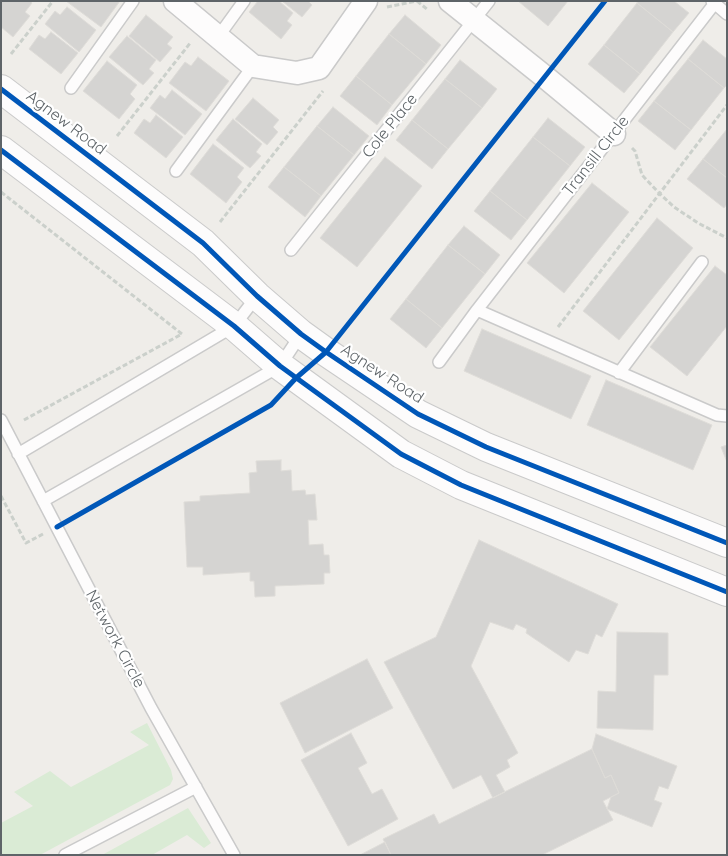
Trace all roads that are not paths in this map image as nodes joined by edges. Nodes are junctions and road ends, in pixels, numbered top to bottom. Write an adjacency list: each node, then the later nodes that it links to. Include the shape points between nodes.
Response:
1 (133, 1): 12 (lane)
2 (175, 1): 10 (street)
3 (244, 1): 10 (lane)
4 (366, 1): 11 (street, via 319,68 297,73)
5 (450, 1): 9 (street)
6 (489, 1): 9 (lane, Cole Place)
7 (714, 2): 8 (lane, Transill Circle); 14 (lane, Transill Circle)
8 (727, 14)
9 (474, 20): 14 (street); 17 (lane, Cole Place)
10 (218, 37): 11 (street)
11 (253, 66): 16 (lane)
12 (71, 88)
13 (1, 90): 19 (main road, Agnew Road, via 203,243)
14 (614, 134): 20 (lane, Transill Circle)
15 (1, 150): 21 (main road)
16 (176, 172)
17 (291, 250)
18 (702, 262): 25 (lane)
19 (257, 296): 21 (lane); 22 (main road, Agnew Road)
20 (477, 310): 23 (lane, Transill Circle); 25 (lane)
21 (234, 326): 24 (main road); 28 (lane)
22 (301, 334): 24 (lane); 30 (main road, Agnew Road, via 418,414 486,448)
23 (439, 362)
24 (280, 366): 29 (lane); 31 (main road, via 401,454 462,485)
25 (619, 373): 26 (lane, via 717,415)
26 (727, 416)
27 (4, 425): 28 (lane, Network Circle)
28 (18, 454): 29 (lane, Network Circle)
29 (43, 501): 32 (lane, Network Circle)
30 (727, 543)
31 (727, 592)
32 (196, 787): 33 (lane); 34 (lane, Network Circle)
33 (65, 855)
34 (234, 855)

